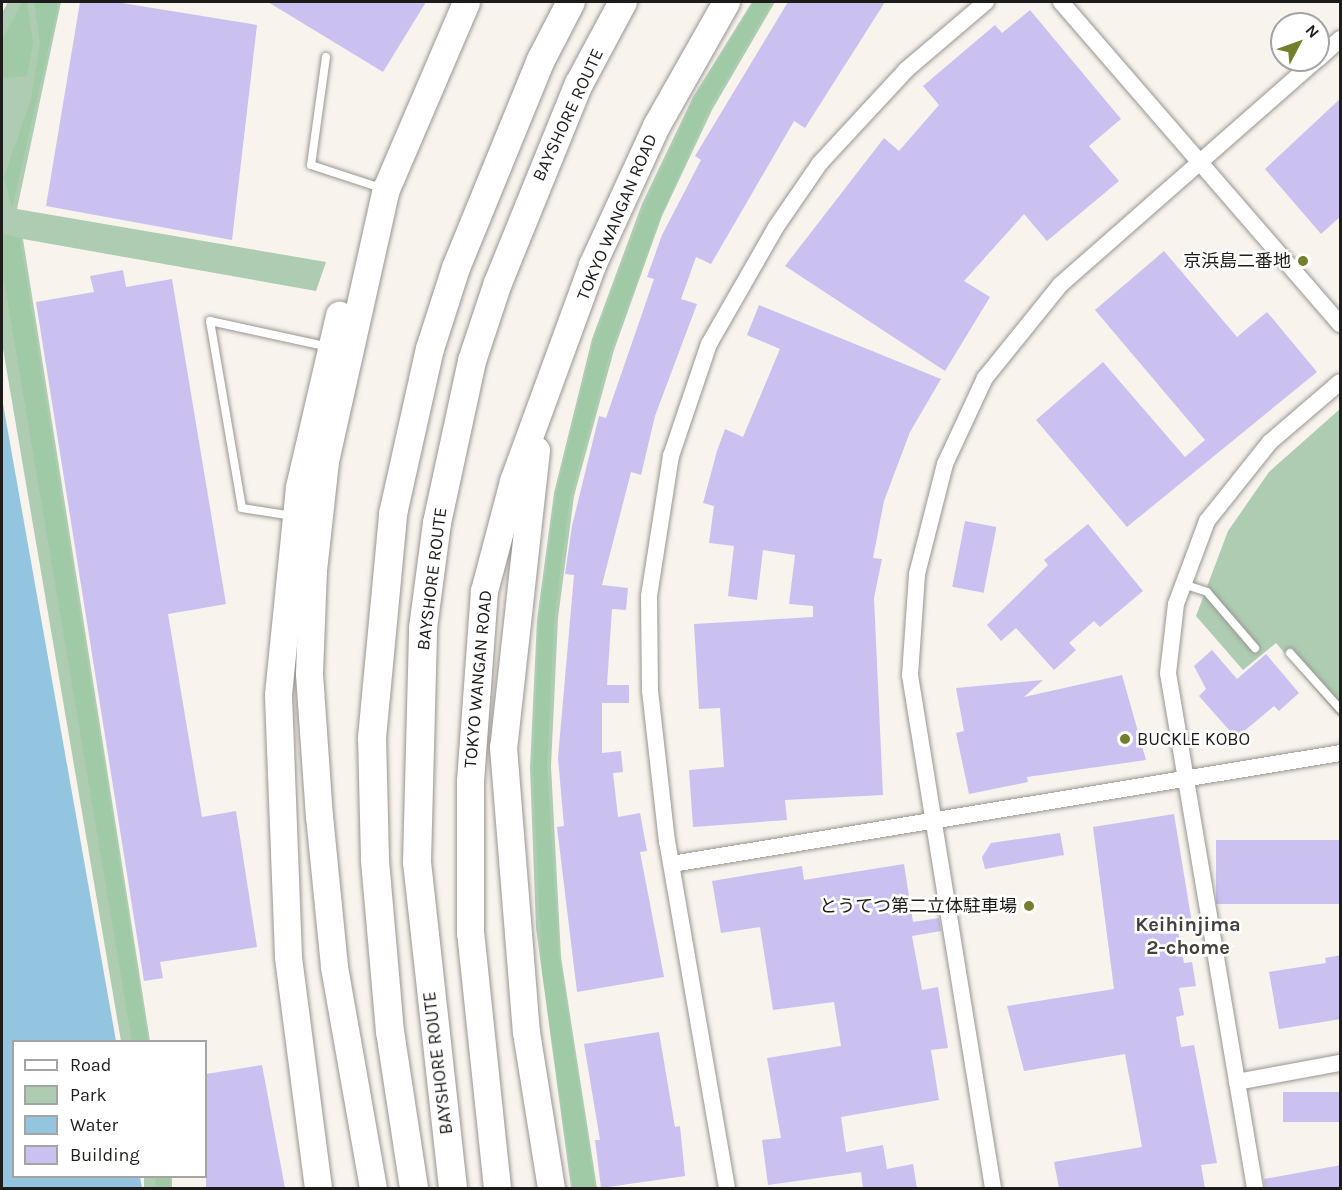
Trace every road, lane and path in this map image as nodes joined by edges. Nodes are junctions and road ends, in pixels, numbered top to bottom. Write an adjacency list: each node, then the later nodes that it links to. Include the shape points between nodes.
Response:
1 (466, 2): 10 (highway)
2 (572, 2): 28 (highway, via 541,60 456,268 430,349 393,514 372,738 375,859 390,1032)
3 (622, 2): 29 (highway, BAYSHORE ROUTE, via 579,84 498,283 472,361 437,523 423,628 417,862)
4 (726, 2): 14 (highway, TOKYO WANGAN ROAD, via 657,124 592,265)
5 (986, 2): 23 (street, via 906,70 820,163 738,287 689,398 671,456 649,596 650,691)
6 (1061, 2): 9 (street)
7 (326, 57): 10 (lane, via 311,165)
8 (1302, 72): 9 (street)
9 (1198, 161): 11 (street); 22 (street, via 1060,285 986,378 945,464 917,574 909,675)
10 (386, 191): 12 (highway, via 372,209); 27 (highway, via 324,461 309,673 334,966)
11 (1341, 324)
12 (329, 347): 15 (highway); 15 (lane, via 210,321 242,508)
13 (1341, 382): 16 (street, via 1269,442 1232,484 1207,521)
14 (540, 415): 30 (highway, TOKYO WANGAN ROAD, via 513,481 484,591 470,781 470,933); 31 (highway, via 503,747 525,1020)
15 (295, 516): 26 (highway, via 278,694 282,869)
16 (1182, 584): 17 (lane, via 1207,592); 21 (street, via 1168,673)
17 (1255, 648)
18 (1290, 653): 19 (lane)
19 (1341, 709)
20 (1341, 753): 21 (street)
21 (1189, 776): 22 (street); 25 (street)
22 (930, 819): 23 (street); 33 (street)
23 (672, 864): 32 (street)
24 (1341, 1063): 25 (street)
25 (1237, 1082): 34 (street)
26 (318, 1188)
27 (373, 1188)
28 (414, 1188)
29 (453, 1188)
30 (497, 1188)
31 (551, 1188)
32 (728, 1188)
33 (993, 1188)
34 (1255, 1188)

